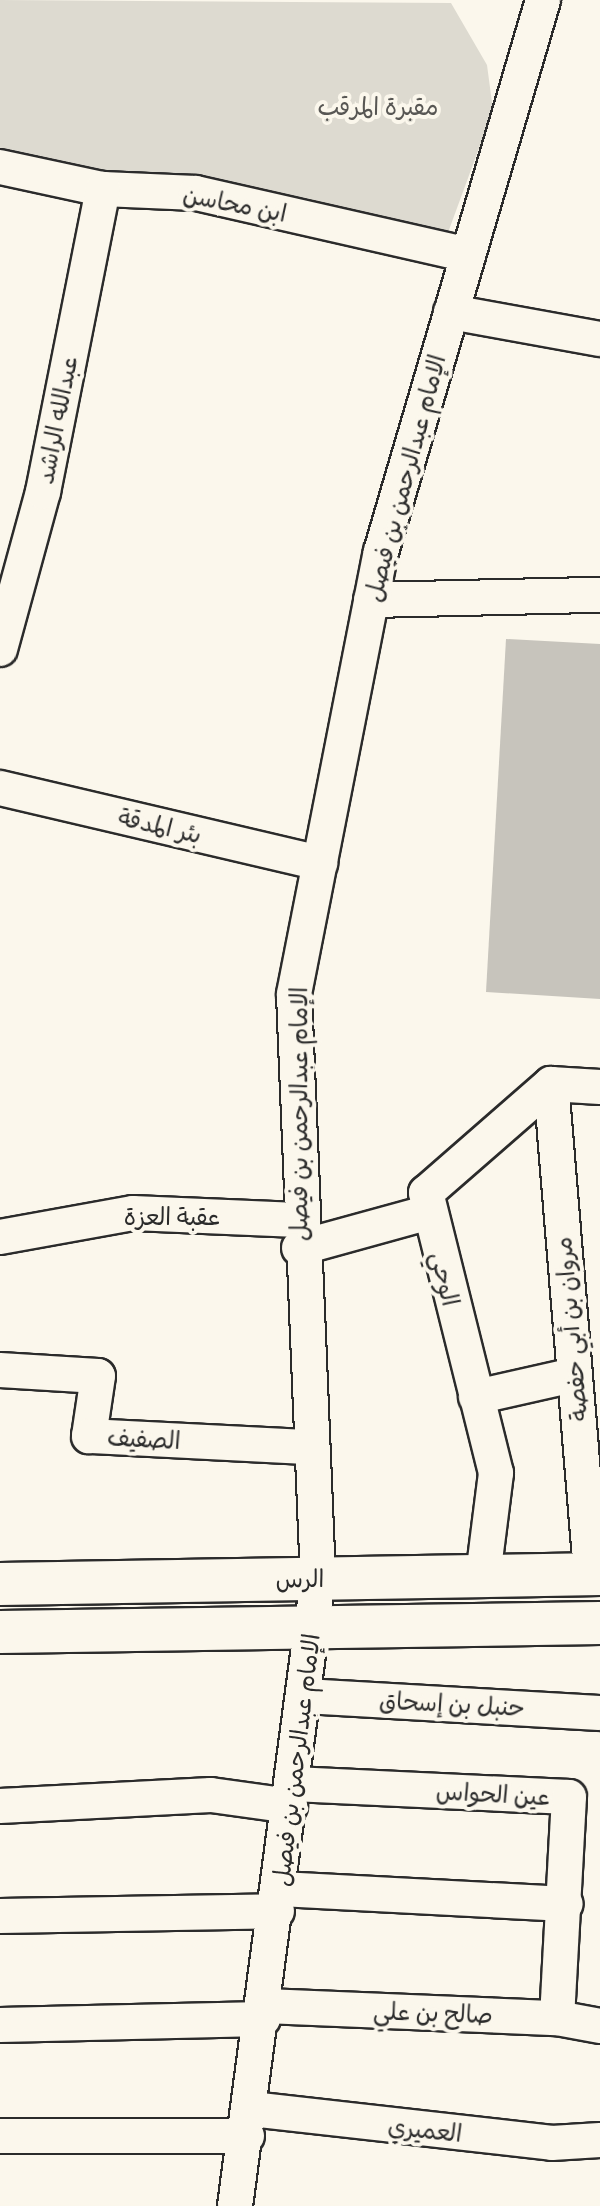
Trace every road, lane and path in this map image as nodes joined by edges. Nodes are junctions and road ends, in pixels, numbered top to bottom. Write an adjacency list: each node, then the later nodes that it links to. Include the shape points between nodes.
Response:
1 (543, 0): 4 (street, الإمام عبدالرحمن بن فيصل)
2 (0, 167): 3 (street, ابن محاسن)
3 (103, 189): 4 (street, ابن محاسن, via 196,193); 9 (street, عبدالله الراشد, via 43,492)
4 (468, 255): 5 (street, الإمام عبدالرحمن بن فيصل)
5 (451, 312): 6 (street); 8 (street, الإمام عبدالرحمن بن فيصل)
6 (600, 339)
7 (600, 595): 8 (street)
8 (371, 600): 11 (street, الإمام عبدالرحمن بن فيصل)
9 (0, 649)
10 (0, 788): 11 (street, بئر المدقة)
11 (320, 863): 15 (street, الإمام عبدالرحمن بن فيصل, via 294,994)
12 (551, 1084): 13 (street); 14 (street, via 426,1193); 18 (street, مروان بن أبي حفصة)
13 (600, 1087)
14 (430, 1212): 15 (street, عقبة العزة); 19 (street, الوحي)
15 (299, 1234): 16 (street, عقبة العزة, via 133,1213); 20 (street, الإمام عبدالرحمن بن فيصل)
16 (0, 1237)
17 (0, 1370): 20 (street, الصفيف, via 98,1376 89,1436)
18 (574, 1375): 19 (street); 21 (street, مروان بن أبي حفصة)
19 (476, 1397): 22 (street, الوحي, via 496,1473)
20 (309, 1447): 23 (street, الإمام عبدالرحمن بن فيصل)
21 (595, 1574): 22 (street, الرس)
22 (483, 1576): 23 (street, الرس)
23 (318, 1579): 24 (street, الرس); 26 (street, الإمام عبدالرحمن بن فيصل)
24 (0, 1584)
25 (600, 1623): 26 (street, الرس)
26 (312, 1627): 27 (street, الرس); 28 (street, الإمام عبدالرحمن بن فيصل)
27 (0, 1632)
28 (304, 1696): 29 (street, حنبل بن إسحاق); 30 (street, الإمام عبدالرحمن بن فيصل)
29 (600, 1713)
30 (291, 1795): 31 (street, عين الحواس); 32 (street, الإمام عبدالرحمن بن فيصل); 33 (street, عين الحواس, via 569,1797)
31 (0, 1806)
32 (278, 1900): 33 (street); 34 (street); 35 (street, الإمام عبدالرحمن بن فيصل)
33 (566, 1904): 36 (street, عين الحواس)
34 (0, 1916)
35 (264, 2012): 36 (street, صالح بن علي); 37 (street, صالح بن علي); 39 (street, الإمام عبدالرحمن بن فيصل)
36 (557, 2018): 38 (street, صالح بن علي)
37 (0, 2025)
38 (600, 2026)
39 (249, 2123): 40 (street, العميري); 41 (street, العميري, via 552,2143); 42 (street, الإمام عبدالرحمن بن فيصل)
40 (0, 2136)
41 (600, 2140)
42 (235, 2206)

